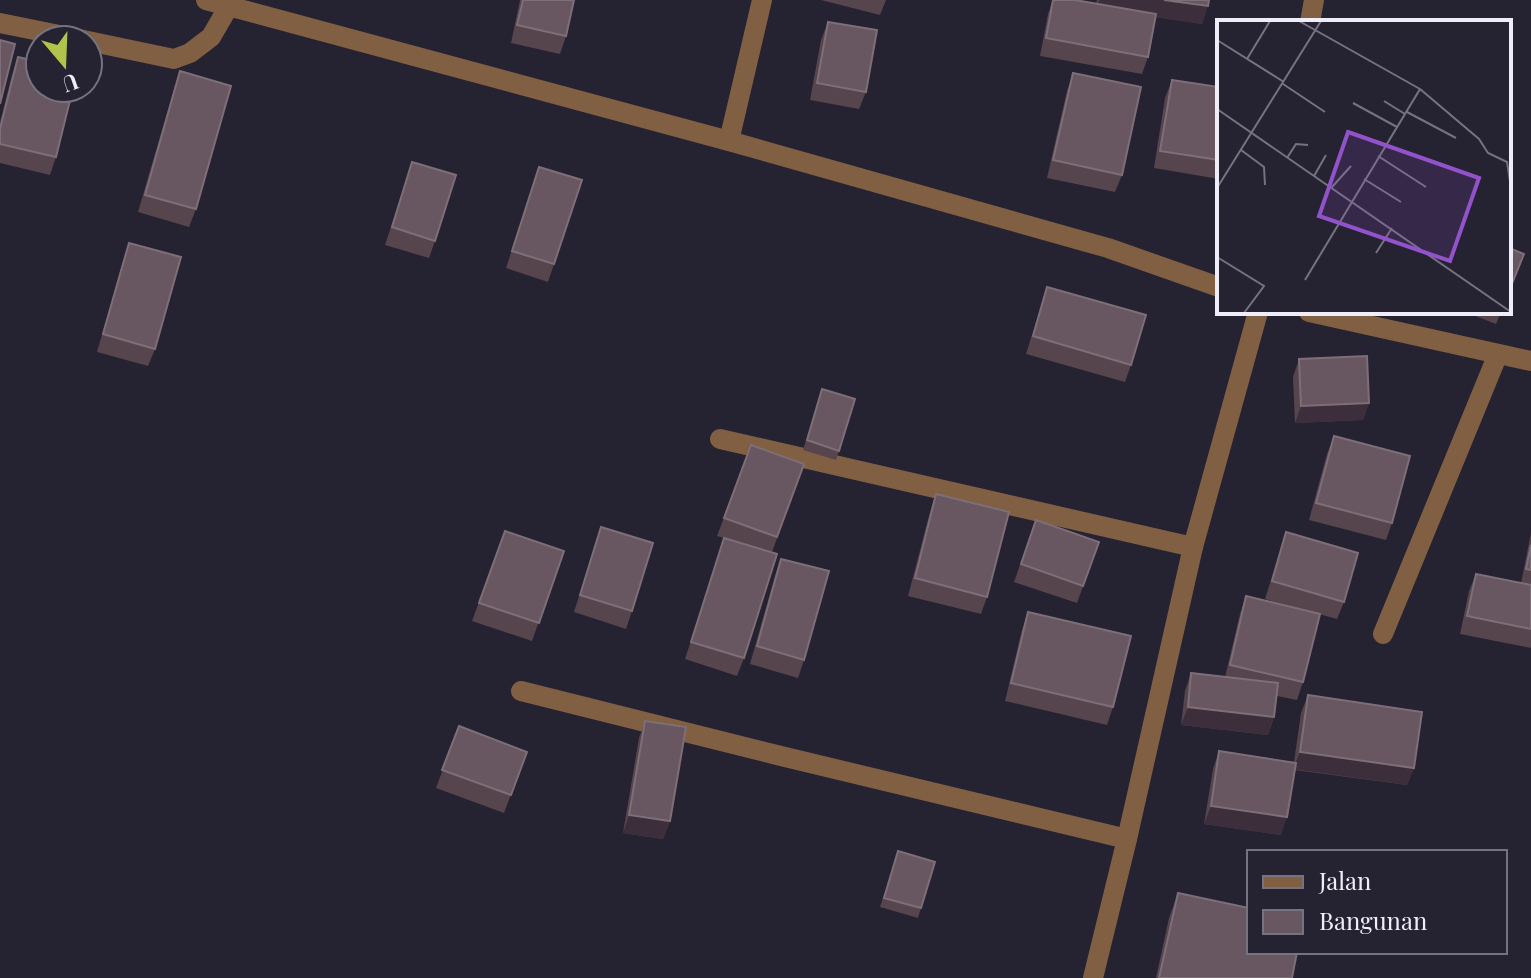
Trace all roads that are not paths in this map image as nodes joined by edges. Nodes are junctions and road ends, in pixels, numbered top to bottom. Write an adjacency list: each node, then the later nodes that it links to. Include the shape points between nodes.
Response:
1 (206, 0): 4 (street)
2 (762, 0): 9 (street)
3 (1314, 0): 5 (street)
4 (229, 6): 8 (street, via 211,37 174,59); 9 (street)
5 (1310, 20)
6 (0, 23): 7 (street)
7 (24, 28)
8 (104, 44)
9 (729, 141): 10 (street, via 1108,248)
10 (1217, 286)
11 (1257, 314): 16 (street)
12 (1318, 314): 13 (street)
13 (1498, 354): 14 (street); 17 (street)
14 (1531, 361)
15 (720, 439): 16 (street)
16 (1193, 547): 19 (street)
17 (1383, 634)
18 (521, 691): 19 (street)
19 (1127, 839): 20 (street)
20 (1093, 978)

